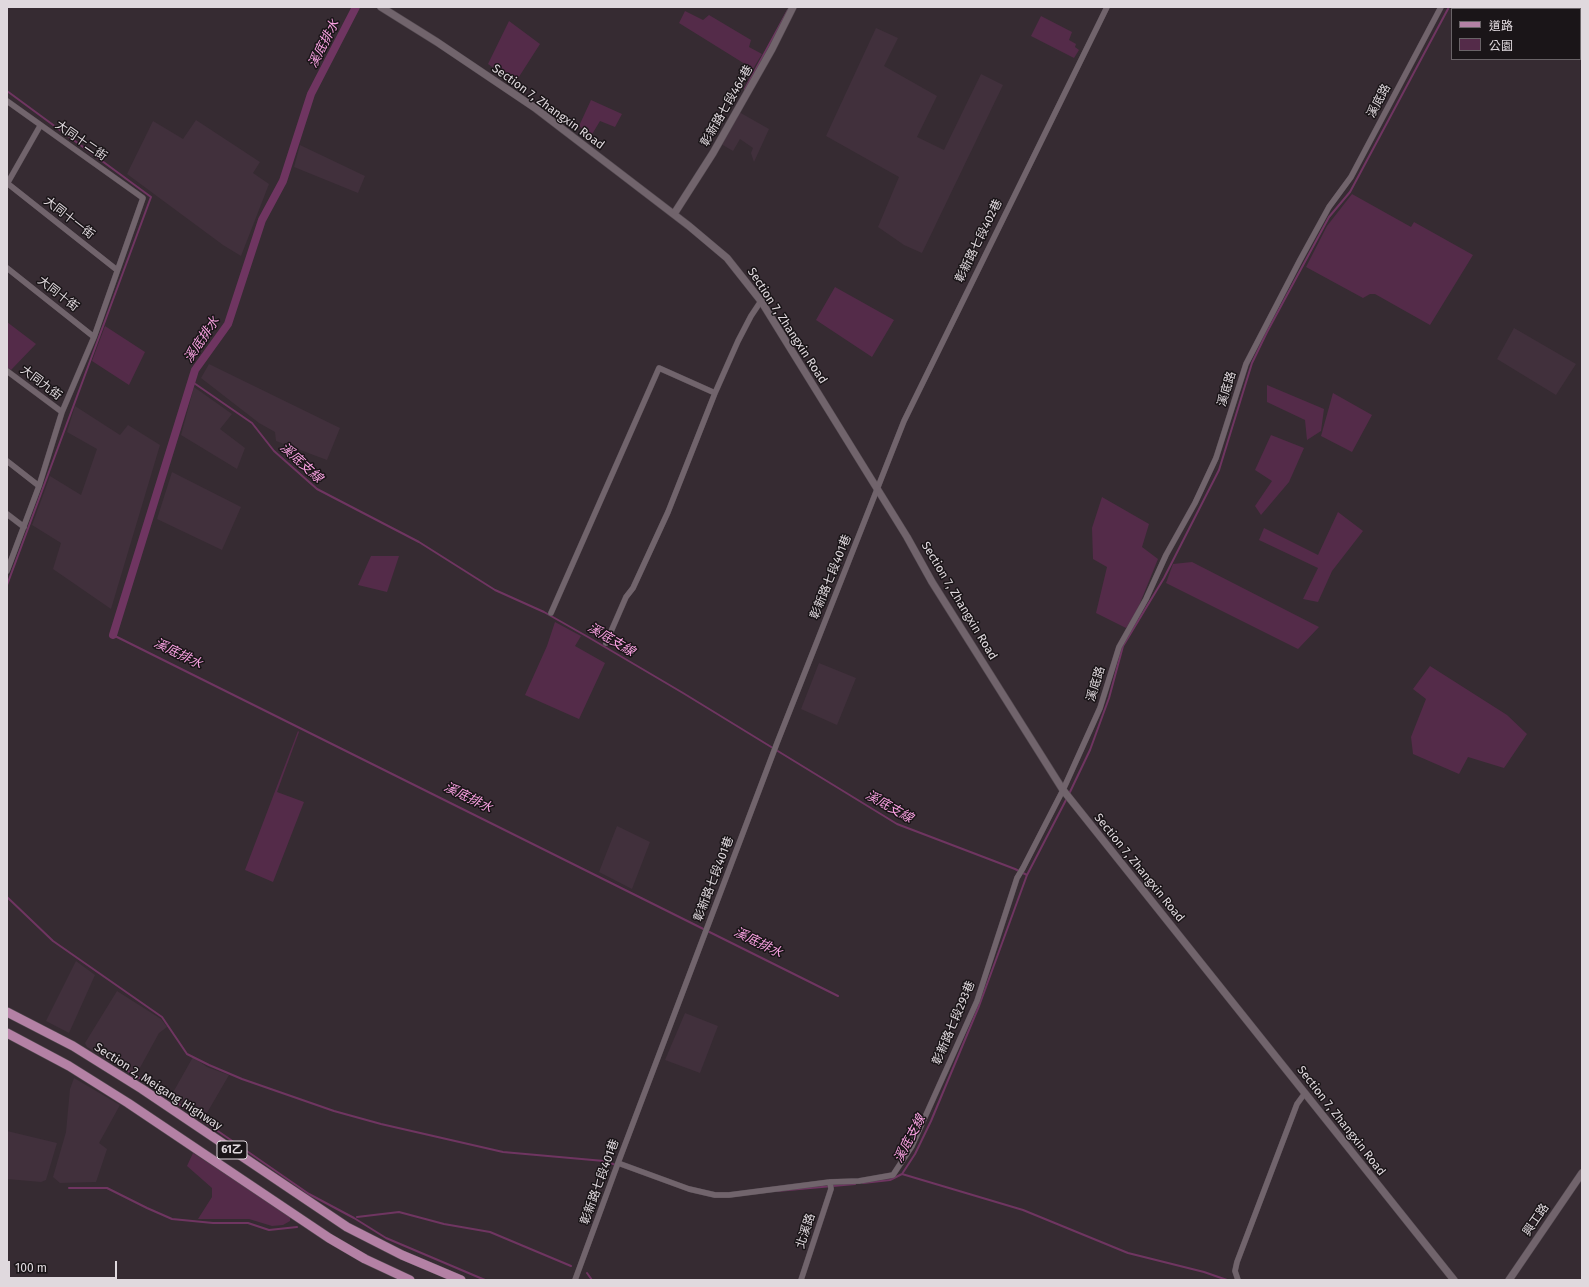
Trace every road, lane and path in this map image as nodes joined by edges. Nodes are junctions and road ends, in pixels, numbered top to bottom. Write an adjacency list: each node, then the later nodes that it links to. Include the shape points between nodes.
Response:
1 (381, 7): 8 (street, Section 7, Zhangxin Road, via 535,108)
2 (793, 7): 8 (street, 彰新路七段464巷, via 735,115)
3 (1107, 7): 18 (street, 彰新路七段402巷, via 919,387)
4 (1441, 7): 24 (street, 溪底路, via 1351,177 1329,207 1246,364 1216,458 1146,599 1118,647 1100,708)
5 (7, 101): 6 (street, 大同十二街)
6 (40, 126): 7 (street); 10 (street, 大同十二街, via 143,198)
7 (7, 184): 10 (street, 大同十一街)
8 (674, 214): 11 (street, Section 7, Zhangxin Road, via 727,258)
9 (7, 268): 12 (street, 大同十街)
10 (117, 270): 12 (street)
11 (761, 301): 14 (street, via 744,329); 18 (street, Section 7, Zhangxin Road)
12 (94, 337): 15 (street)
13 (7, 371): 15 (street, 大同九街)
14 (715, 393): 22 (street, via 659,368); 23 (street, via 668,512)
15 (62, 412): 17 (street)
16 (7, 461): 17 (street)
17 (38, 486): 20 (street)
18 (877, 487): 24 (street, Section 7, Zhangxin Road, via 932,582); 28 (street, 彰新路七段401巷)
19 (7, 514): 20 (street)
20 (24, 527): 21 (street)
21 (7, 571)
22 (551, 613)
23 (606, 643)
24 (1063, 790): 27 (street, Section 7, Zhangxin Road); 30 (street, 彰新路七段293巷, via 1017,878 977,1002 912,1146 893,1175)
25 (7, 1012): 32 (main road, Section 2, Meigang Highway / 61乙, via 73,1046 142,1089 347,1227 402,1255)
26 (7, 1032): 31 (main road, 61乙, via 69,1066 121,1099 329,1238 365,1259)
27 (1305, 1093): 35 (street, via 1297,1104 1237,1262); 36 (street, Section 7, Zhangxin Road)
28 (618, 1163): 30 (street, via 689,1189 715,1194 729,1195); 33 (street, 彰新路七段401巷)
29 (1582, 1173): 37 (street, 興工路)
30 (830, 1182): 34 (street, 北溪路, via 831,1189)
31 (410, 1280)
32 (461, 1280)
33 (575, 1280)
34 (801, 1280)
35 (1238, 1280)
36 (1454, 1280)
37 (1509, 1280)

